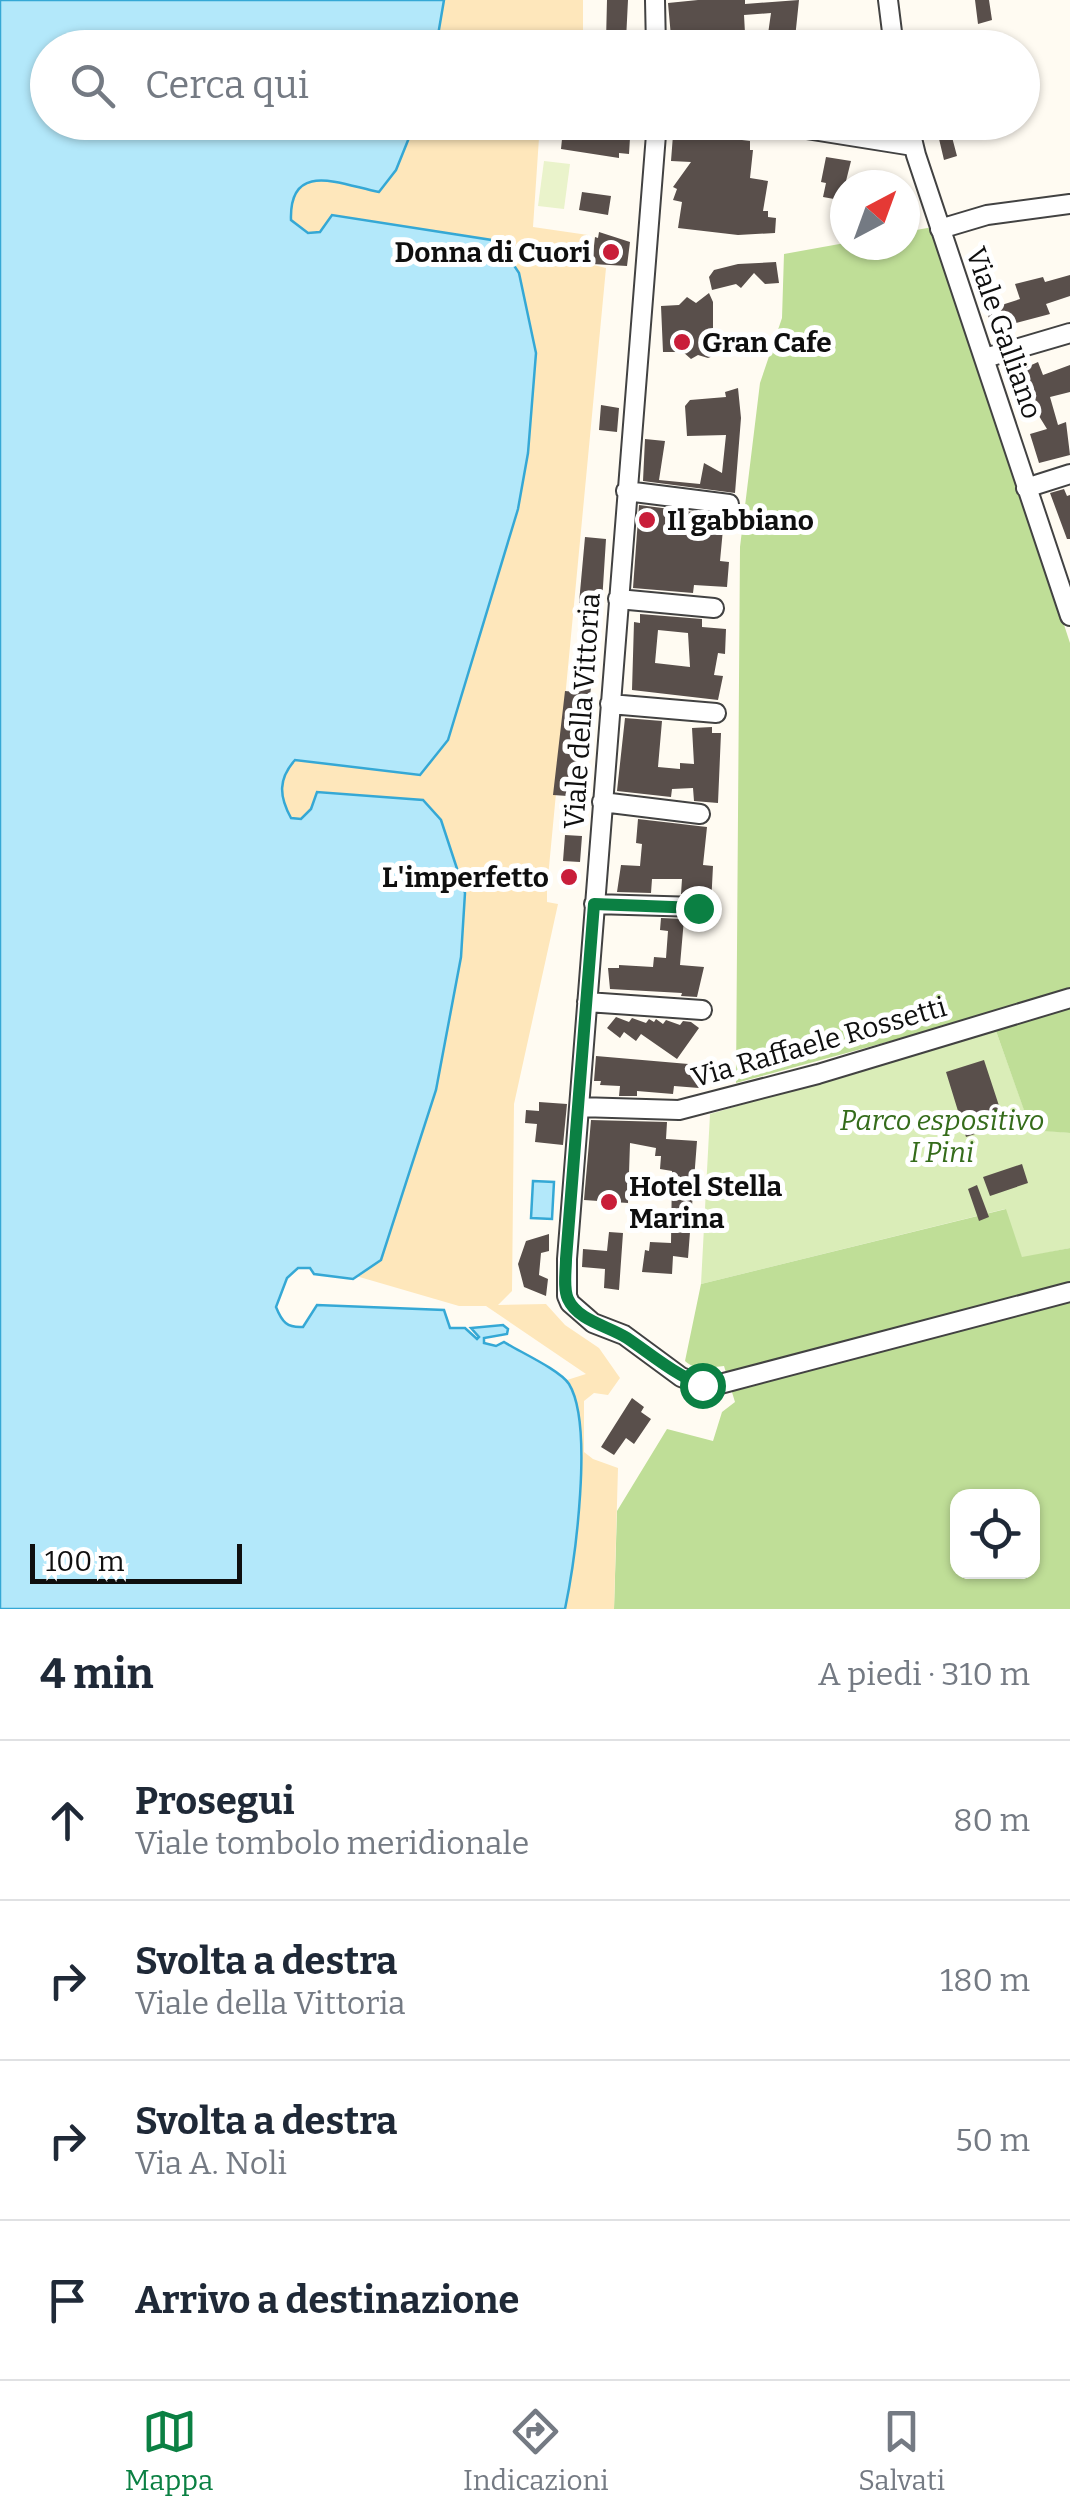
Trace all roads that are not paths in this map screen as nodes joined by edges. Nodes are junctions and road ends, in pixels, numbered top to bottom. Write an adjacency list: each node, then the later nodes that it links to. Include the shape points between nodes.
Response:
1 (656, 0): 3 (street)
2 (888, 0): 4 (street)
3 (656, 30)
4 (892, 30)
5 (655, 140): 15 (street, Viale della Vittoria)
6 (876, 140): 8 (street)
7 (912, 140): 8 (street, Viale Galliano)
8 (913, 146): 10 (street, Viale Galliano)
9 (1070, 204): 10 (street)
10 (940, 229): 12 (street, Viale Galliano)
11 (1070, 333): 12 (street)
12 (985, 358): 14 (street, Viale Galliano)
13 (1070, 474): 14 (street)
14 (1026, 488): 19 (street, Viale Galliano)
15 (626, 491): 16 (street); 17 (street, Viale della Vittoria)
16 (729, 504)
17 (618, 599): 18 (street); 20 (street, Viale della Vittoria)
18 (714, 608)
19 (1070, 616)
20 (610, 704): 21 (street); 22 (street, Viale della Vittoria)
21 (716, 712)
22 (602, 802): 23 (street); 24 (street, Viale della Vittoria)
23 (700, 814)
24 (594, 904): 25 (street); 27 (street, Viale della Vittoria)
25 (698, 908)
26 (1070, 998): 29 (street, Via Raffaele Rossetti, via 680,1110)
27 (587, 1002): 28 (street); 29 (street, Viale della Vittoria)
28 (702, 1010)
29 (579, 1107): 30 (street, Viale della Vittoria, via 566,1296 593,1322 702,1385)
30 (1070, 1292)

